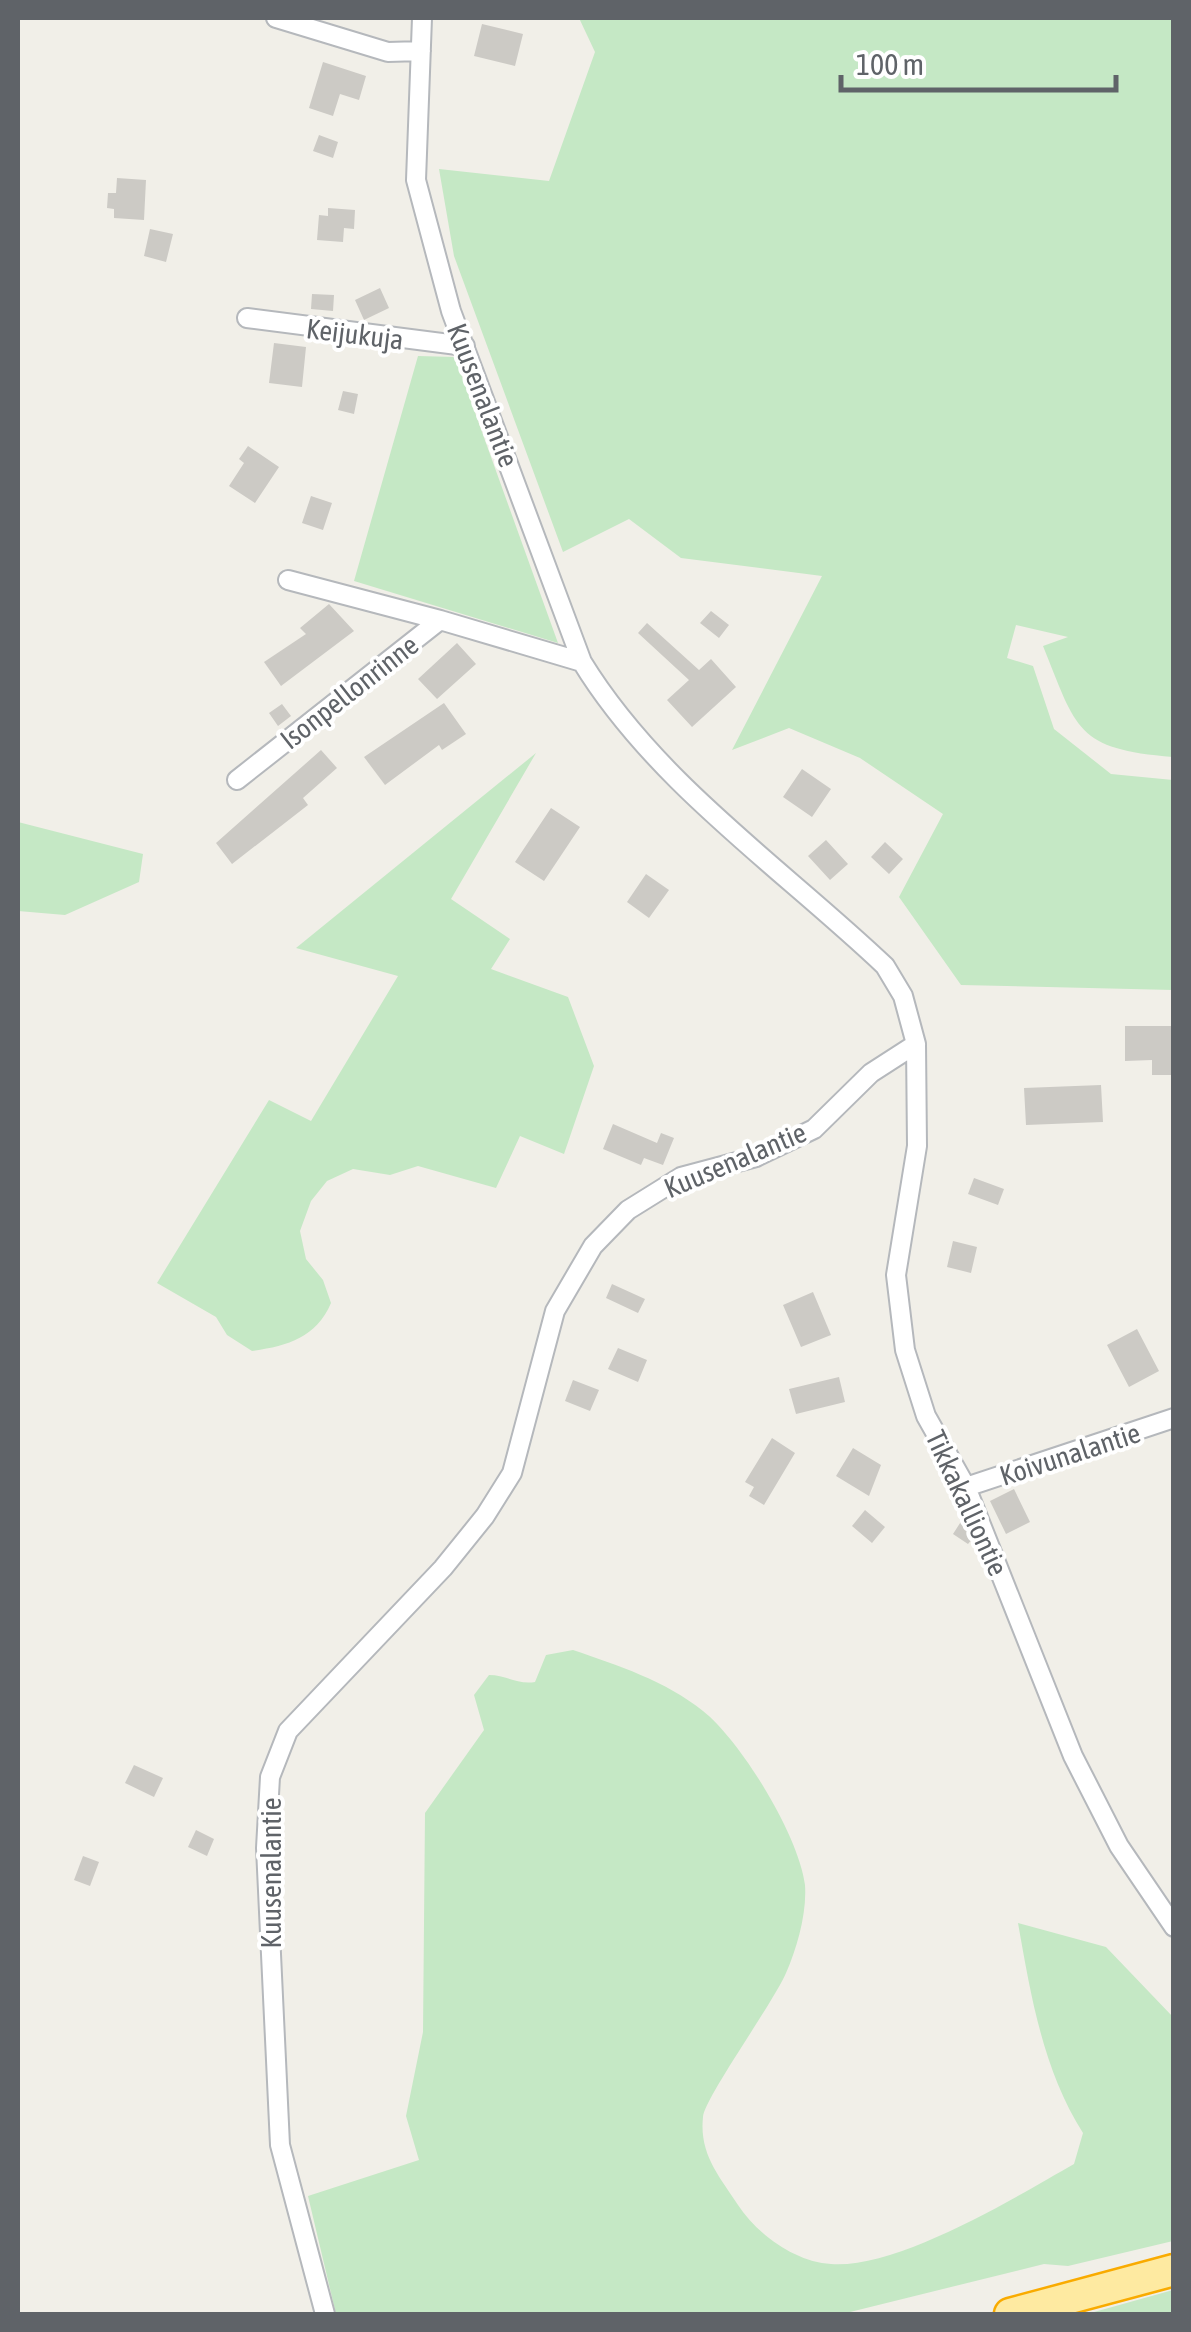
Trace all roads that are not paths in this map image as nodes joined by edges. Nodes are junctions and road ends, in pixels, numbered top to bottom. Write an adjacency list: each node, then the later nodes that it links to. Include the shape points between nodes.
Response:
1 (276, 18): 3 (street, via 388,52)
2 (422, 18): 3 (street, Kuusenalantie)
3 (421, 51): 5 (street, Kuusenalantie, via 416,180)
4 (247, 318): 5 (street, Keijukuja)
5 (465, 346): 8 (street, Kuusenalantie)
6 (288, 580): 7 (street)
7 (440, 620): 8 (street, Isonpellonrinne); 9 (street, Isonpellonrinne)
8 (582, 662): 10 (street, Kuusenalantie, via 612,710 885,966)
9 (236, 780)
10 (916, 1044): 12 (street, Tikkakalliontie, via 917,1146 896,1276 904,1350 926,1416); 15 (street, Kuusenalantie, via 872,1073 814,1129 756,1157 681,1177 628,1210 593,1246 555,1310 512,1473 486,1516 288,1732 270,1778 266,1848 280,2145)
11 (1174, 1418): 12 (street, Koivunalantie)
12 (966, 1487): 13 (street, Tikkakalliontie, via 1088,1789)
13 (1174, 1928)
14 (1174, 2270): 16 (highway)
15 (325, 2314)
16 (1010, 2314)

